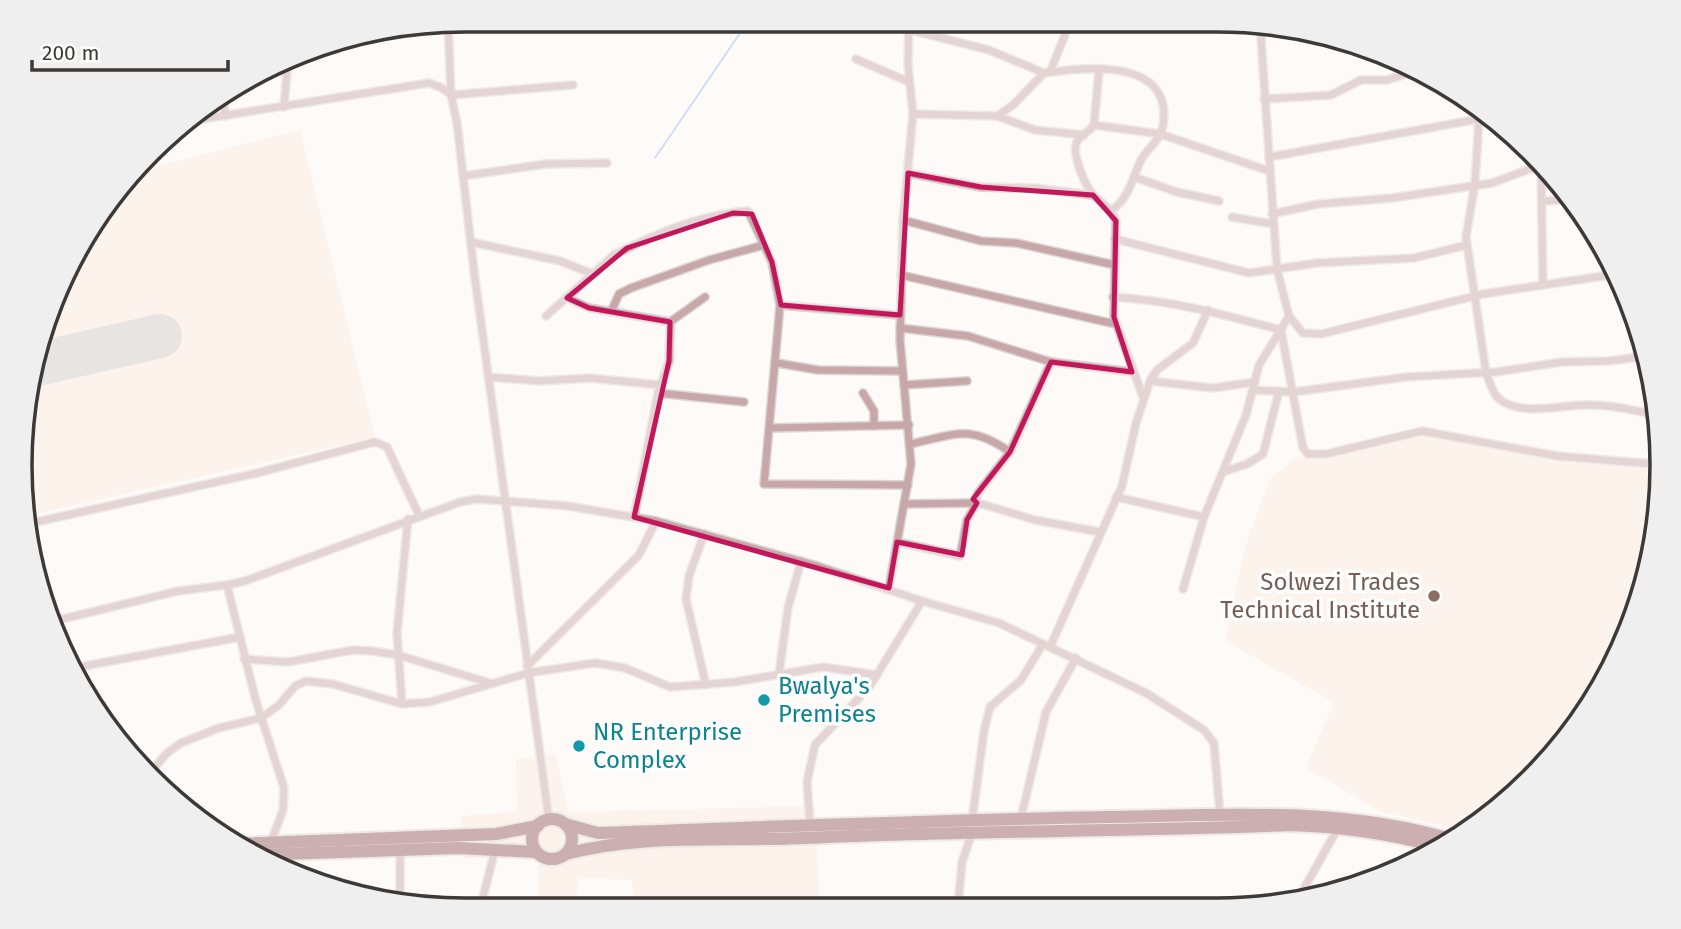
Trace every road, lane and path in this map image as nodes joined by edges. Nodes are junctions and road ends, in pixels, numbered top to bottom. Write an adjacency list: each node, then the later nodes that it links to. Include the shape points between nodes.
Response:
1 (448, 32): 13 (street)
2 (910, 32): 11 (street)
3 (918, 32): 9 (street, via 989,50)
4 (1066, 32): 9 (street)
5 (1261, 34): 14 (street)
6 (856, 60): 11 (street)
7 (287, 69): 16 (street)
8 (1099, 71): 9 (street); 23 (street); 25 (street, via 1135,72 1150,82 1165,107)
9 (1047, 73): 19 (street)
10 (1405, 74): 14 (street, via 1362,80 1331,94)
11 (909, 82): 17 (street)
12 (573, 85): 13 (street)
13 (451, 95): 16 (street, via 429,83); 31 (street)
14 (1264, 99): 26 (street)
15 (224, 104): 18 (street)
16 (284, 107): 18 (street)
17 (913, 114): 19 (street); 30 (street)
18 (226, 116): 20 (street)
19 (997, 116): 24 (street, via 1035,130)
20 (204, 119)
21 (1478, 120): 26 (street)
22 (1481, 122): 34 (street)
23 (1094, 125): 24 (street); 25 (street)
24 (1084, 135): 35 (street, via 1075,149)
25 (1160, 135): 29 (street); 32 (street, via 1141,159)
26 (1269, 157): 29 (street)
27 (607, 163): 31 (street, via 545,164)
28 (1533, 169): 34 (street, via 1492,183)
29 (1269, 170): 40 (street)
30 (908, 173): 35 (street, via 981,187); 42 (street)
31 (463, 176): 45 (street)
32 (1134, 177): 37 (street); 39 (street, via 1125,199)
33 (1541, 178): 38 (street)
34 (1475, 183): 40 (street); 47 (street)
35 (1093, 195): 39 (street)
36 (1559, 200): 38 (street)
37 (1219, 201)
38 (1544, 201): 53 (street)
39 (1112, 210): 44 (street)
40 (1272, 214): 43 (street)
41 (1232, 217): 43 (street)
42 (903, 219): 48 (street, via 981,241 1016,243); 51 (street)
43 (1273, 224): 49 (street)
44 (1115, 239): 48 (street); 49 (street, via 1249,273)
45 (471, 242): 50 (street, via 561,261); 74 (street)
46 (764, 245): 50 (street, via 751,214 733,213 646,238 614,255); 58 (street, via 776,275); 60 (street, via 631,288 619,294)
47 (1467, 245): 49 (street, via 1414,258 1317,262); 54 (street)
48 (1115, 265): 57 (street)
49 (1277, 269): 63 (street)
50 (593, 274): 56 (street)
51 (901, 275): 61 (street); 65 (street)
52 (1606, 276): 53 (street)
53 (1543, 285): 54 (street)
54 (1476, 296): 63 (street, via 1321,334 1303,333); 73 (street)
55 (705, 297): 64 (street)
56 (567, 298): 60 (street); 62 (street)
57 (1113, 298): 59 (street, via 1157,300); 65 (street)
58 (780, 305): 61 (street); 70 (street)
59 (1208, 310): 67 (street); 76 (street, via 1193,343 1157,370)
60 (611, 312): 64 (street)
61 (900, 315): 66 (street)
62 (546, 316)
63 (1289, 316): 67 (street)
64 (670, 322): 79 (street, via 669,361)
65 (1115, 324): 72 (street)
66 (900, 328): 69 (street, via 968,336); 71 (street)
67 (1281, 330): 78 (street, via 1259,365); 81 (street)
68 (1636, 358): 73 (street)
69 (1051, 362): 72 (street); 90 (street)
70 (777, 363): 71 (street, via 818,370); 88 (street)
71 (902, 371): 77 (street)
72 (1132, 372): 83 (street)
73 (1486, 372): 81 (street); 85 (street, via 1498,398 1513,404 1551,409 1586,405)
74 (488, 377): 79 (street, via 540,382 590,379); 95 (street)
75 (967, 381): 77 (street)
76 (1150, 381): 78 (street, via 1213,388); 83 (street)
77 (904, 385): 86 (street)
78 (1254, 386): 80 (street); 92 (street)
79 (659, 389): 84 (street); 99 (street)
80 (1279, 391): 81 (street); 92 (street, via 1263,454)
81 (1294, 392): 91 (street, via 1303,448 1308,454 1326,454 1422,431 1557,456)
82 (863, 393): 87 (street, via 874,411)
83 (1143, 397): 94 (street)
84 (744, 402)
85 (1647, 413)
86 (909, 425): 87 (street); 89 (street)
87 (874, 426): 88 (street)
88 (770, 428): 93 (street, via 762,479 765,485)
89 (911, 444): 90 (street, via 971,433); 93 (street)
90 (1010, 452): 96 (street, via 978,493)
91 (1650, 464)
92 (1223, 472): 100 (street)
93 (908, 485): 97 (street)
94 (1116, 497): 100 (street); 104 (street)
95 (505, 501): 98 (street, via 460,502); 99 (street); 119 (street)
96 (977, 503): 97 (street); 104 (street); 106 (street, via 967,520 960,556)
97 (904, 504): 106 (street)
98 (419, 515): 101 (street); 103 (street, via 387,447 374,442)
99 (634, 517): 102 (street)
100 (1204, 517): 110 (street)
101 (408, 519): 108 (street); 115 (street)
102 (656, 521): 105 (street); 119 (street, via 639,555)
103 (35, 522)
104 (1100, 532): 114 (street)
105 (704, 534): 107 (street); 123 (street, via 686,599)
106 (897, 542): 109 (street)
107 (801, 561): 109 (street); 120 (street, via 788,608)
108 (227, 585): 112 (street); 113 (street)
109 (889, 588): 111 (street)
110 (1183, 589)
111 (922, 601): 114 (street, via 999,623); 121 (street)
112 (60, 620)
113 (240, 637): 117 (street); 118 (street)
114 (1047, 645): 116 (street); 133 (street, via 1021,680 990,707)
115 (398, 655): 117 (street, via 353,650 288,662); 122 (street); 124 (street)
116 (1076, 658): 127 (street, via 1146,693 1203,730 1216,753); 128 (street, via 1046,712)
117 (244, 659): 125 (street)
118 (82, 667)
119 (528, 670): 122 (street); 123 (street, via 603,663 664,686); 129 (street)
120 (779, 674): 121 (street, via 823,667); 123 (street)
121 (877, 674): 131 (street, via 816,745 808,765)
122 (491, 683): 124 (street, via 430,702)
123 (706, 685)
124 (402, 704): 125 (street, via 306,681)
125 (261, 718): 126 (street, via 194,736 167,753); 135 (street, via 285,799)
126 (155, 767)
127 (1220, 815): 128 (highway); 134 (highway, via 1339,817)
128 (1021, 818): 133 (highway)
129 (543, 823): 130 (highway); 135 (highway, via 496,834); 140 (highway, via 532,840)
130 (565, 824): 131 (highway, via 598,833); 142 (highway, via 572,839)
131 (810, 826): 133 (highway)
132 (1339, 826): 133 (highway); 137 (highway); 143 (street)
133 (972, 827): 142 (highway, via 647,842); 146 (street)
134 (1437, 837)
135 (271, 842): 136 (highway)
136 (255, 843)
137 (1424, 844)
138 (400, 849): 139 (highway); 141 (highway); 144 (street)
139 (496, 849): 140 (highway); 145 (street)
140 (536, 852): 142 (highway, via 551,859)
141 (275, 854)
142 (566, 854)
143 (1304, 888)
144 (400, 893)
145 (483, 898)
146 (959, 898)

